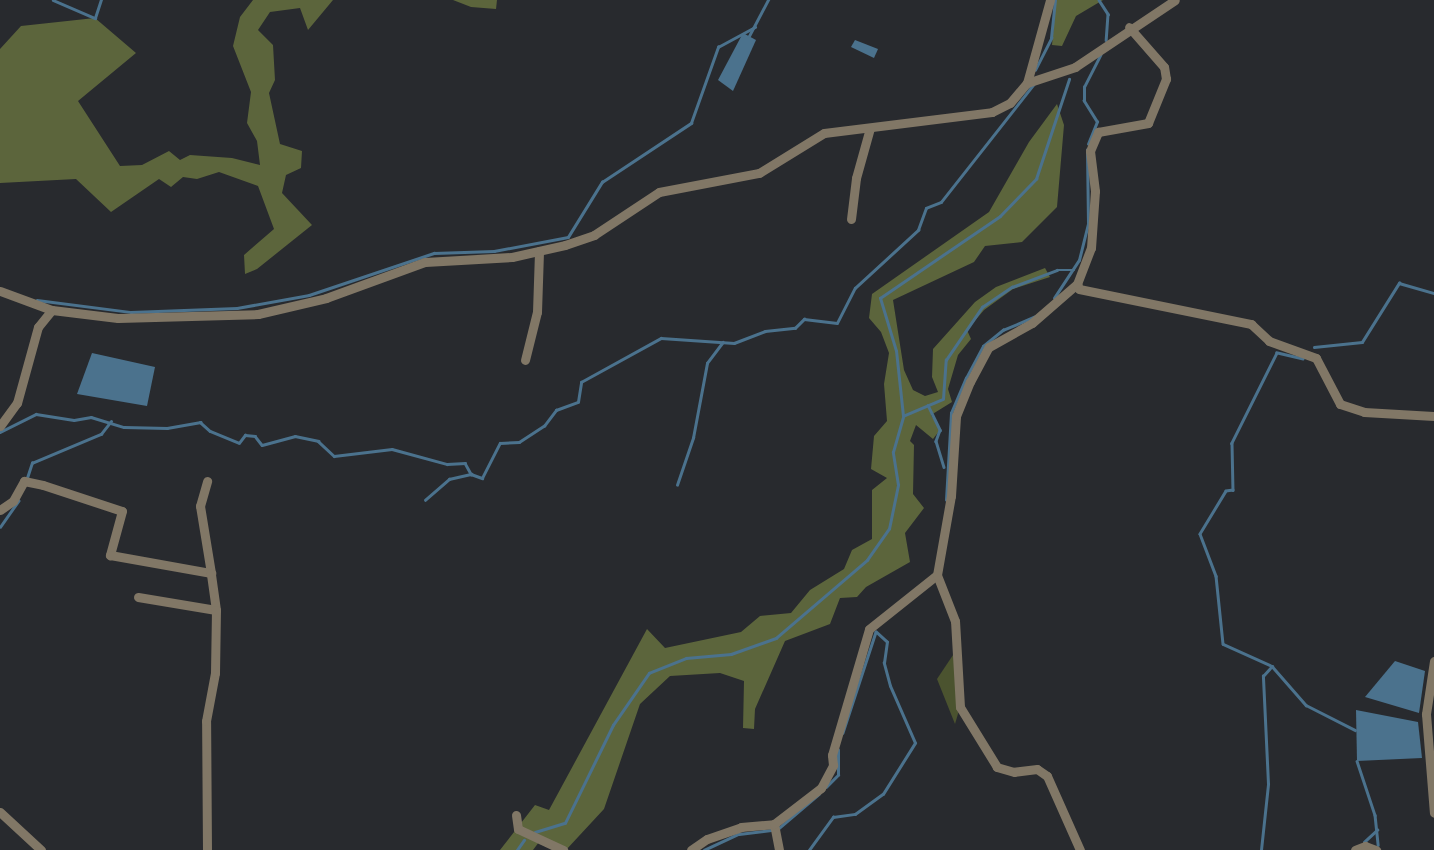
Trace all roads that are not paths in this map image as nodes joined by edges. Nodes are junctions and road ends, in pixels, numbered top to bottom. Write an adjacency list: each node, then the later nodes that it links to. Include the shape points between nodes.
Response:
1 (1051, 0): 4 (street)
2 (1175, 0): 3 (street)
3 (1129, 27): 4 (street, via 1076,66); 8 (street, via 1164,67 1166,79 1147,123 1098,132 1090,151 1095,191 1091,248)
4 (1027, 83): 5 (street, via 1010,103 992,112)
5 (870, 128): 6 (street); 7 (street, via 824,133 759,173 659,192 594,235)
6 (851, 219)
7 (539, 251): 10 (street, via 425,262 326,298 258,314 118,318); 11 (street, via 537,312)
8 (1077, 284): 12 (street, via 1079,289 1251,324 1269,341 1316,358 1340,404 1364,412); 17 (street, via 1032,323 989,346 970,382 956,416 951,496)
9 (0, 290): 10 (street)
10 (52, 310): 13 (street, via 38,327 17,403)
11 (525, 360)
12 (1434, 416)
13 (0, 426)
14 (206, 481): 16 (street, via 200,506)
15 (0, 510): 16 (street, via 13,501 24,481 43,485 122,511 110,555)
16 (211, 573): 19 (street)
17 (937, 575): 24 (street, via 869,629 833,765 821,788); 30 (street, via 955,621 960,707 997,767 1014,772 1037,769 1047,776)
18 (138, 597): 19 (street)
19 (216, 610): 26 (street, via 215,673 206,720)
20 (1434, 661): 22 (street, via 1426,733)
21 (0, 812): 25 (street)
22 (1434, 813)
23 (516, 815): 27 (street, via 518,830)
24 (774, 824): 28 (street, via 741,827); 29 (street)
25 (41, 850)
26 (207, 850)
27 (564, 850)
28 (691, 850)
29 (779, 850)
30 (1080, 850)
31 (1355, 850): 32 (street, via 1365,846)
32 (1376, 850)

